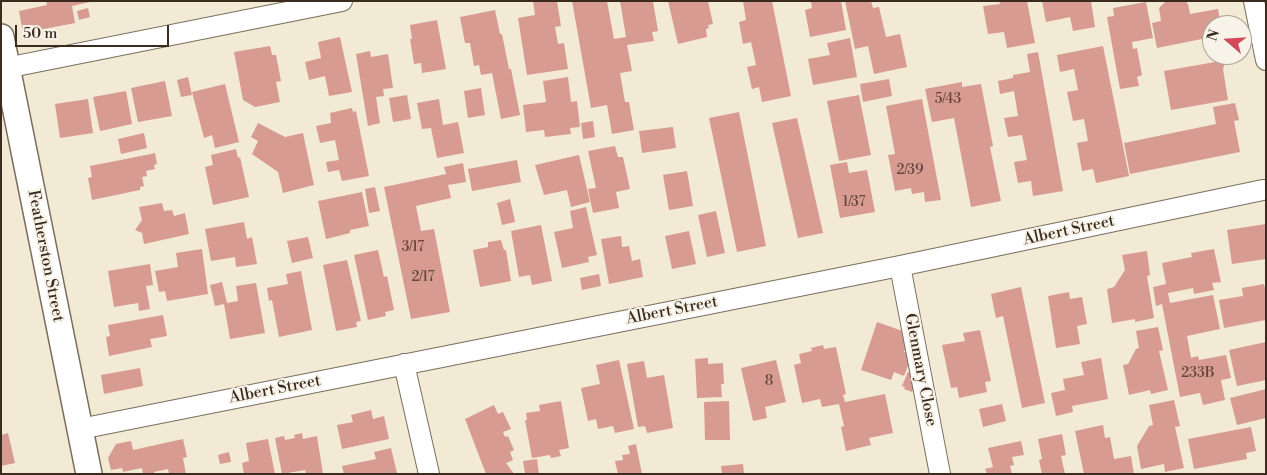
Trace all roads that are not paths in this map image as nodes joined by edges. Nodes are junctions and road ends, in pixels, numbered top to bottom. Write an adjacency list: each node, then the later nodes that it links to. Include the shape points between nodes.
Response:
1 (342, 1): 5 (street)
2 (1254, 1): 4 (street)
3 (1, 38): 5 (main road, Featherston Street)
4 (1266, 60)
5 (4, 69): 9 (main road, Featherston Street)
6 (1265, 186): 7 (street, Albert Street)
7 (900, 266): 8 (street, Albert Street); 12 (street, Glenmary Close)
8 (404, 364): 9 (street, Albert Street); 11 (street)
9 (80, 429): 10 (main road, Featherston Street)
10 (89, 474)
11 (429, 474)
12 (940, 474)

